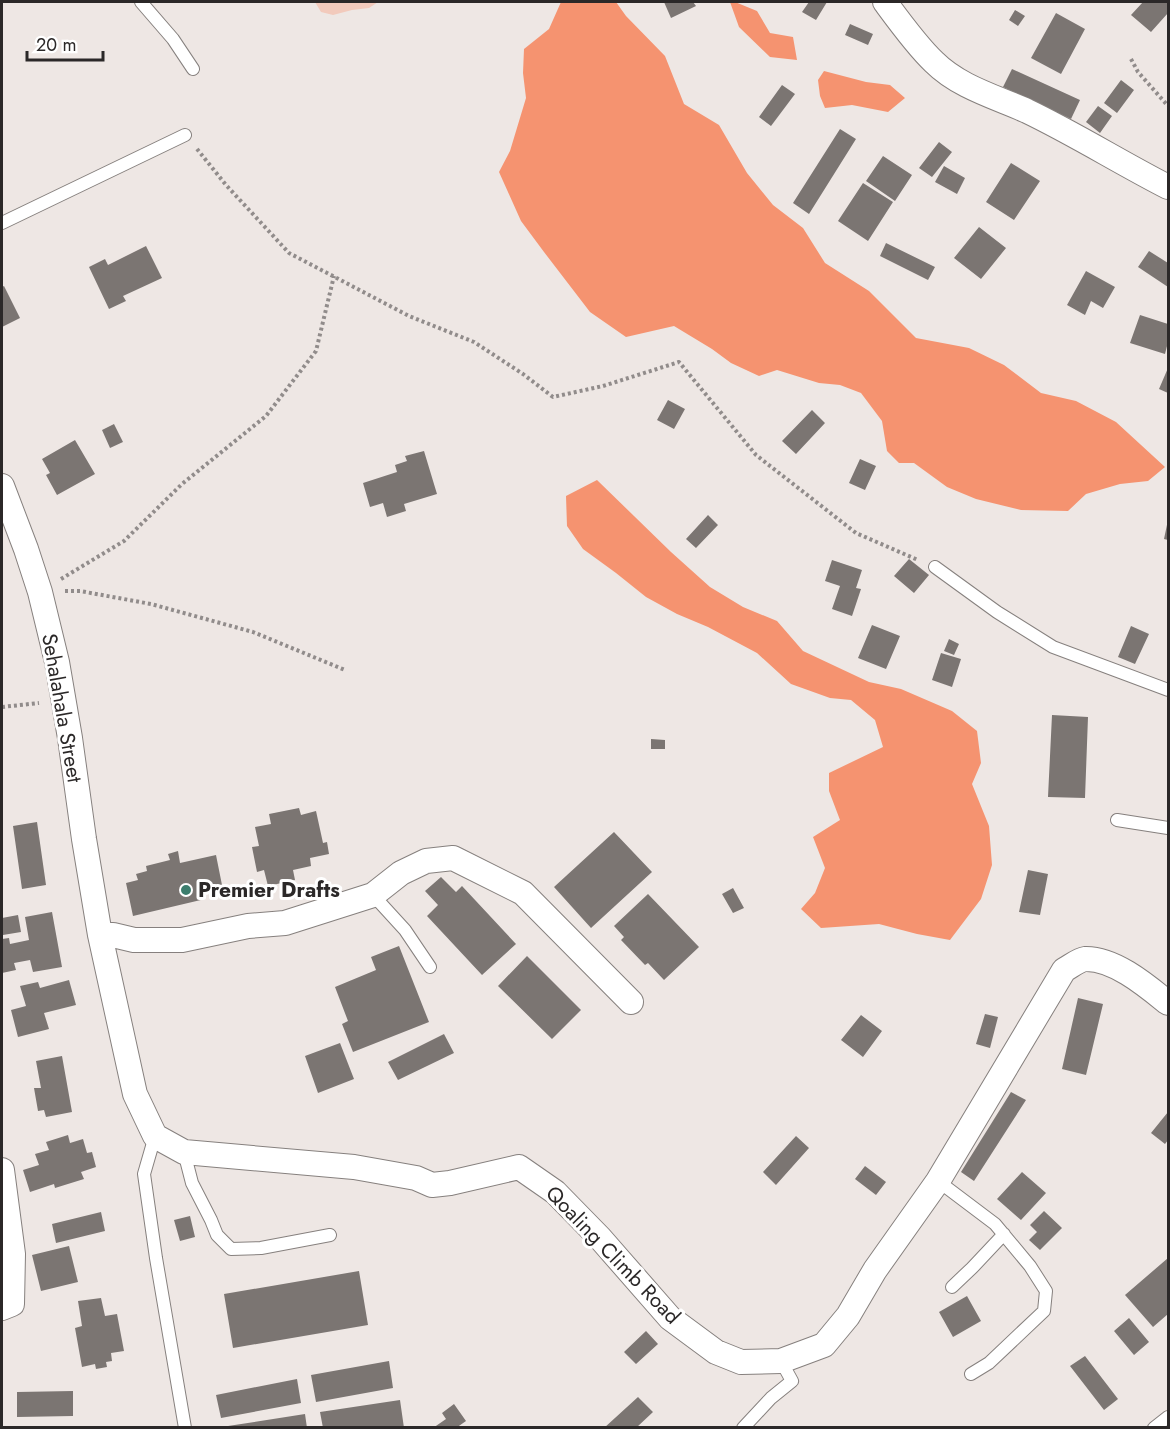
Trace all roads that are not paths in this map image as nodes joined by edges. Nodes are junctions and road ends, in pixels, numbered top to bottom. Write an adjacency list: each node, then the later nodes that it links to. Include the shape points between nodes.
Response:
1 (141, 2): 3 (lane)
2 (885, 2): 5 (street, via 947,73)
3 (193, 69)
4 (185, 135): 6 (lane)
5 (1168, 187)
6 (2, 223)
7 (2, 486): 13 (street, Sehalahala Street, via 40,592 57,662)
8 (935, 567): 9 (lane, via 1053,647)
9 (1168, 690)
10 (1117, 820): 11 (lane)
11 (1168, 828)
12 (373, 895): 13 (street, via 285,923 248,926 182,940 134,940); 14 (lane, via 405,930); 15 (street, via 401,873 426,861 453,858 523,893)
13 (100, 934): 17 (street, via 135,1094)
14 (430, 968)
15 (631, 1002)
16 (1168, 1003): 20 (street, Qoaling Climb Road, via 1138,978 1102,961 1083,959 1064,970)
17 (155, 1136): 18 (street, Qoaling Climb Road); 28 (lane, via 144,1174)
18 (184, 1152): 22 (lane, via 192,1183 217,1235 231,1249 261,1248); 25 (street, Qoaling Climb Road, via 354,1167 416,1178 432,1185 519,1167 555,1192 670,1318 716,1352 741,1362)
19 (2, 1170): 24 (street, via 13,1254 12,1304)
20 (938, 1181): 21 (lane); 25 (street, Qoaling Climb Road, via 875,1270 848,1316 824,1345)
21 (1004, 1234): 23 (lane); 26 (lane, via 1046,1291 1044,1311 989,1363)
22 (330, 1235)
23 (952, 1287)
24 (2, 1308)
25 (781, 1361): 29 (lane, via 792,1381)
26 (971, 1374)
27 (1168, 1417): 30 (lane)
28 (185, 1428)
29 (743, 1428)
30 (1154, 1428)

